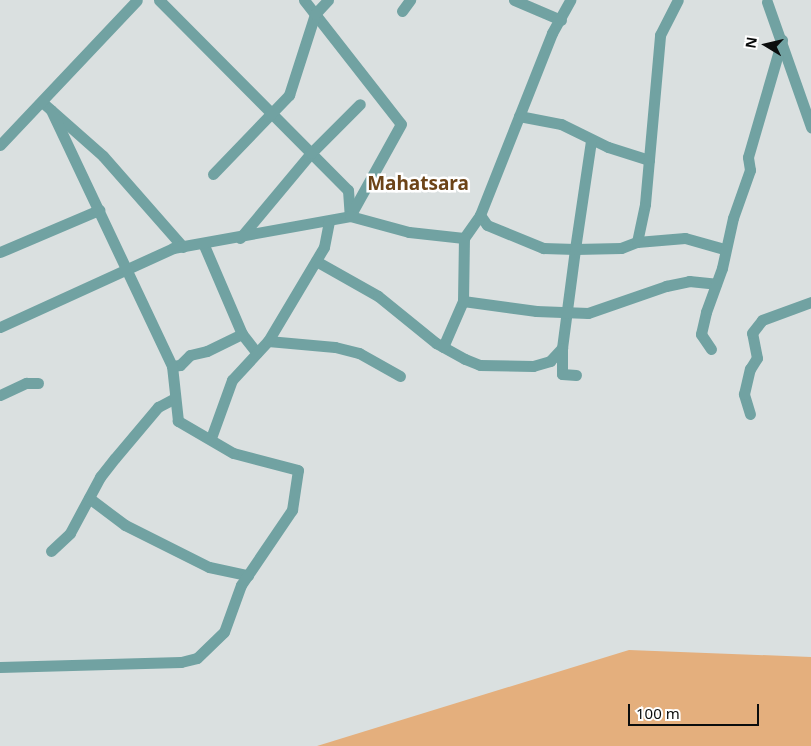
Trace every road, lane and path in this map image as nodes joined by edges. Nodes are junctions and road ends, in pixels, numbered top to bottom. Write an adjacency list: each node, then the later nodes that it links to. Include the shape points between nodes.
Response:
1 (137, 0): 14 (street)
2 (158, 0): 17 (street)
3 (304, 0): 11 (street)
4 (328, 0): 11 (street)
5 (410, 0): 10 (street)
6 (514, 0): 12 (street)
7 (570, 0): 12 (street)
8 (678, 0): 23 (street, via 660,36)
9 (770, 1): 13 (street)
10 (402, 11)
11 (315, 14): 17 (street, via 289,95); 27 (street, via 401,124)
12 (561, 20): 18 (street, via 552,32)
13 (782, 40): 19 (street); 35 (street, via 748,157 750,170)
14 (42, 102): 16 (street); 21 (street)
15 (360, 104): 22 (street)
16 (51, 110): 25 (street); 33 (street, via 103,156)
17 (272, 116): 22 (street); 24 (street)
18 (519, 116): 20 (street, via 561,124); 26 (street)
19 (811, 127)
20 (591, 140): 23 (street); 34 (street)
21 (0, 145)
22 (311, 153): 27 (street, via 348,190); 29 (street)
23 (648, 160): 31 (street)
24 (213, 174)
25 (99, 210): 36 (street); 38 (street)
26 (480, 215): 30 (street); 34 (street, via 488,225 543,248)
27 (350, 216): 28 (street); 30 (street, via 409,232)
28 (329, 221): 29 (street); 37 (street, via 324,247)
29 (240, 238): 32 (street)
30 (464, 238): 40 (street)
31 (638, 242): 34 (street, via 621,248); 35 (street, via 685,238)
32 (203, 244): 33 (street); 44 (street)
33 (183, 247): 38 (street)
34 (575, 249): 42 (street)
35 (724, 250): 39 (street)
36 (0, 252)
37 (316, 261): 45 (street); 46 (street, via 378,296)
38 (126, 269): 43 (street); 50 (street)
39 (716, 284): 42 (street, via 689,281 666,286 608,308); 48 (street, via 701,334)
40 (463, 301): 42 (street); 46 (street)
41 (811, 302): 58 (street, via 762,320 752,333 757,358 750,369 744,394)
42 (567, 314): 47 (street)
43 (0, 327)
44 (242, 334): 49 (street); 50 (street, via 207,351 190,355 180,365)
45 (268, 341): 49 (street); 54 (street, via 335,347 359,353)
46 (443, 347): 51 (street, via 480,365)
47 (562, 348): 51 (street, via 550,361); 52 (street)
48 (711, 349)
49 (257, 353): 59 (street, via 232,380)
50 (172, 366): 57 (street)
51 (533, 366): 52 (street)
52 (562, 374): 53 (street)
53 (576, 375)
54 (400, 376)
55 (38, 382): 56 (street, via 26,383)
56 (0, 395)
57 (173, 399): 59 (street, via 178,421); 60 (street, via 158,406 100,477)
58 (750, 414)
59 (211, 438): 62 (street, via 232,453 298,470 292,510)
60 (88, 498): 61 (street, via 70,533); 62 (street, via 125,525 209,567)
61 (50, 551)
62 (248, 575): 63 (street, via 224,632 197,658 182,662)
63 (0, 667)

